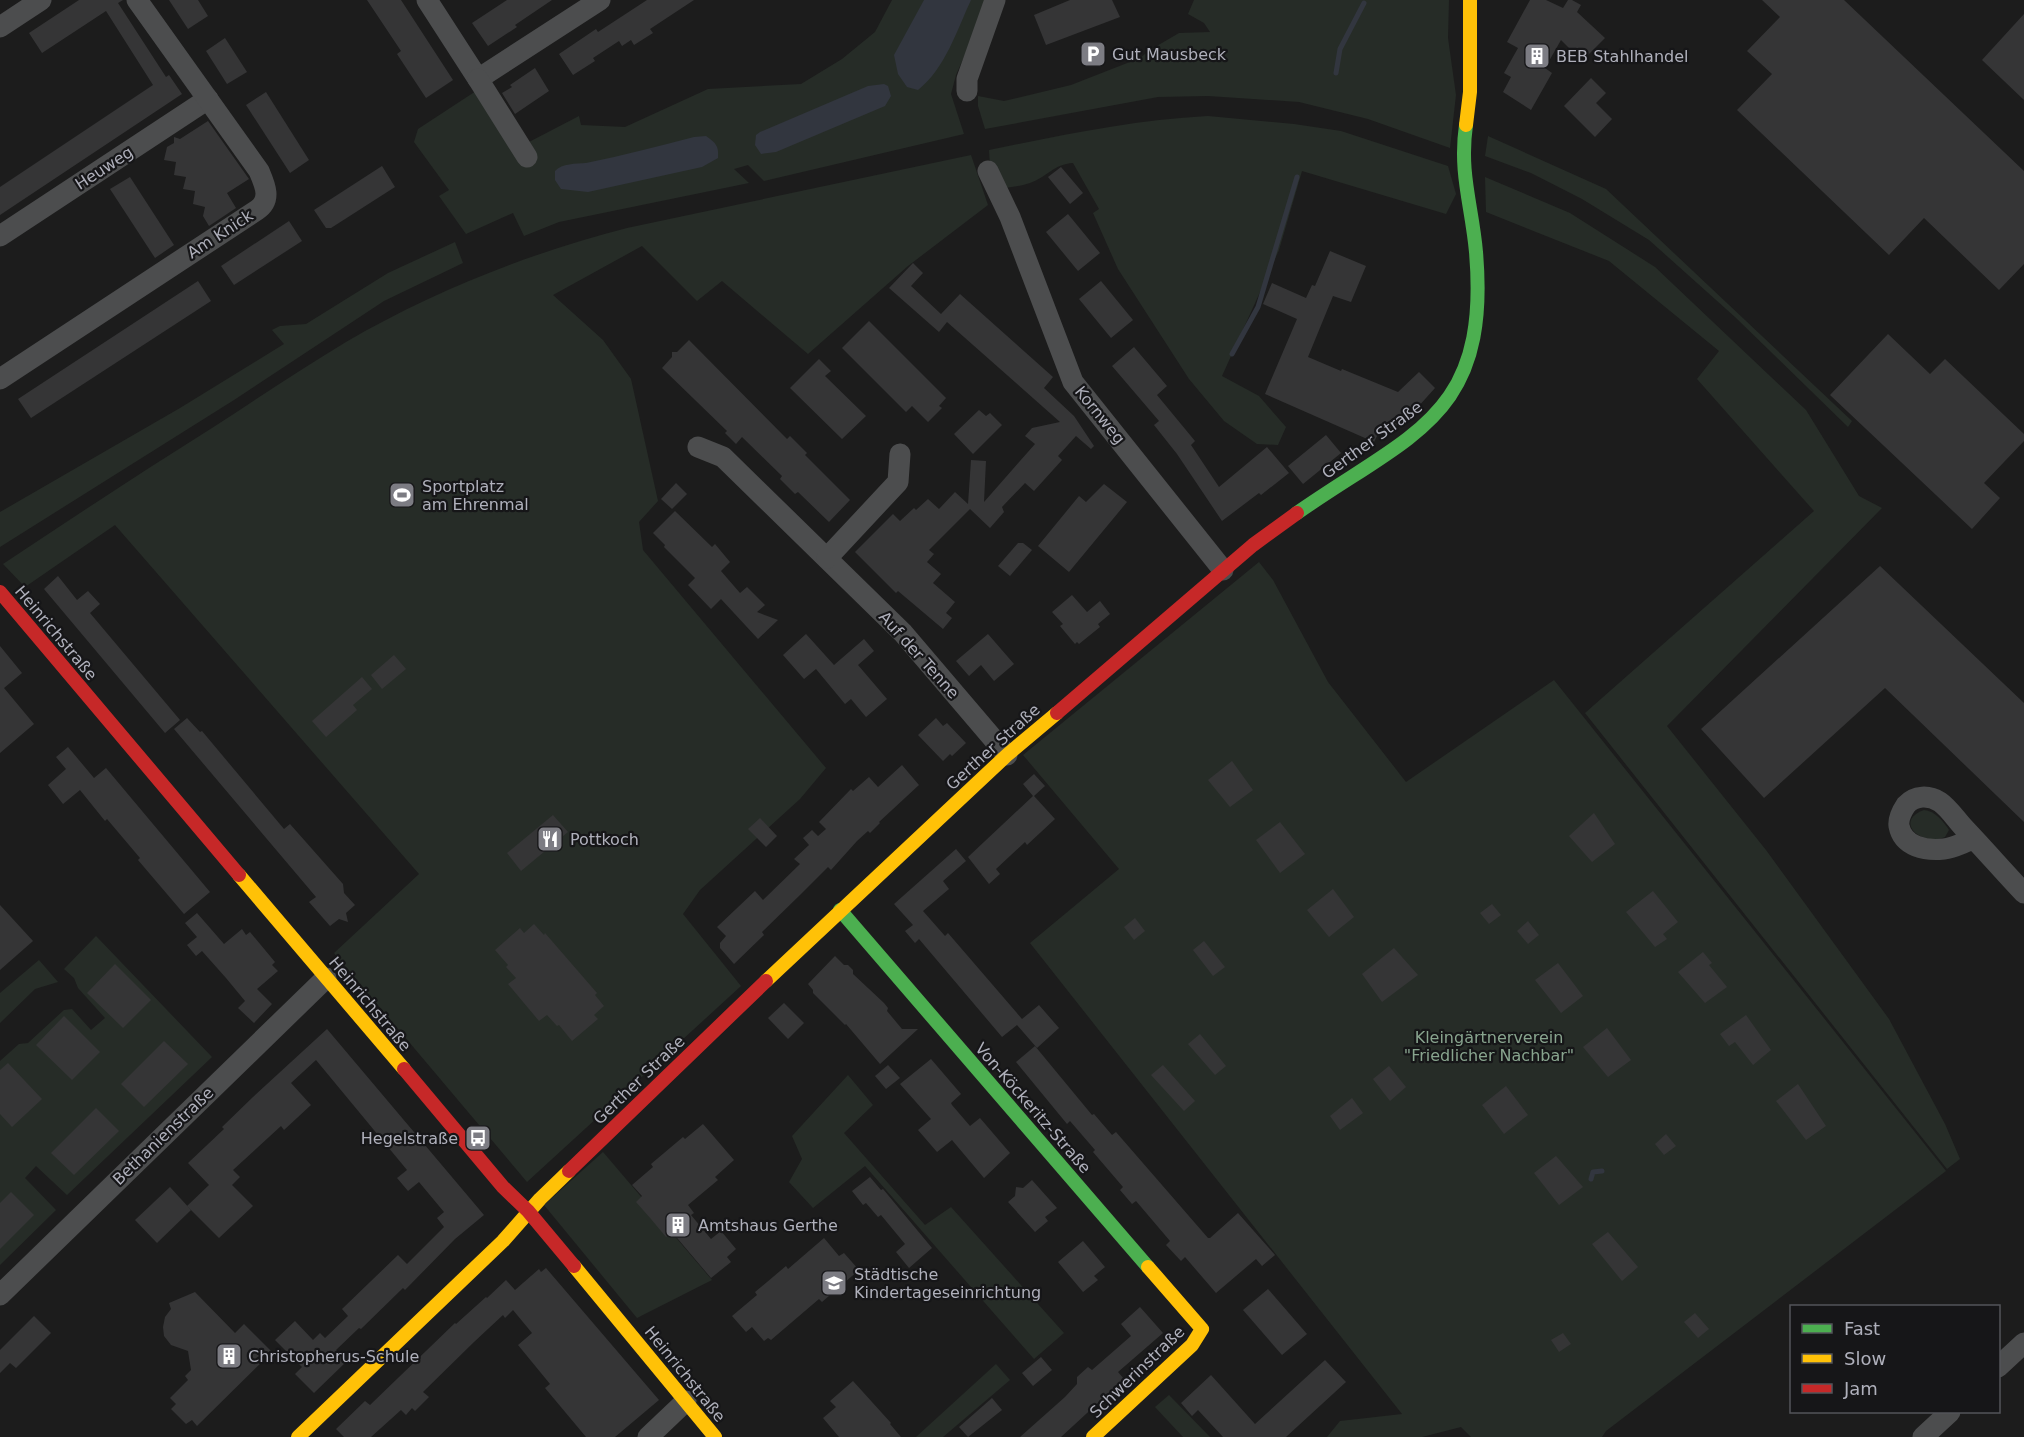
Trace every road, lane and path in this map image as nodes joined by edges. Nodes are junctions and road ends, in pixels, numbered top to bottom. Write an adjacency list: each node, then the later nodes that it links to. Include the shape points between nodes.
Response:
1 (41, 0): 7 (street)
2 (137, 0): 10 (street, Am Knick)
3 (427, 0): 8 (street)
4 (600, 0): 8 (street)
5 (995, 0): 9 (street, via 967,79)
6 (1470, 0): 18 (street, Gerther Straße, via 1469,106 1463,169 1479,303 1476,333 1460,383 1428,423 1278,526)
7 (0, 27)
8 (478, 79): 11 (street)
9 (967, 91)
10 (208, 99): 13 (street, Heuweg); 14 (street, Am Knick, via 259,171 267,195 263,205)
11 (527, 158)
12 (988, 171): 18 (street, Kornweg, via 1010,217 1073,382)
13 (0, 237)
14 (0, 378)
15 (698, 447): 17 (street, Auf der Tenne, via 723,457)
16 (900, 454): 17 (street, via 898,482)
17 (828, 558): 20 (street, Auf der Tenne, via 903,633)
18 (1223, 570): 20 (street, Gerther Straße)
19 (0, 592): 24 (street, Heinrichstraße)
20 (1007, 755): 23 (street, Gerther Straße)
21 (1974, 839): 22 (street)
22 (2024, 893)
23 (840, 910): 25 (street, Gerther Straße); 27 (street, Von-Köckeritz-Straße)
24 (326, 978): 25 (street, Heinrichstraße); 26 (street, Bethanienstraße)
25 (528, 1211): 30 (street, Heinrichstraße); 32 (street, Gerther Straße, via 503,1241)
26 (0, 1295)
27 (1202, 1329): 35 (street, Schwerinstraße, via 1192,1345)
28 (2024, 1343): 29 (street)
29 (2000, 1365)
30 (686, 1401): 33 (street); 34 (street, Heinrichstraße)
31 (1949, 1413): 36 (street)
32 (298, 1437)
33 (648, 1437)
34 (715, 1437)
35 (1093, 1437)
36 (1923, 1437)

